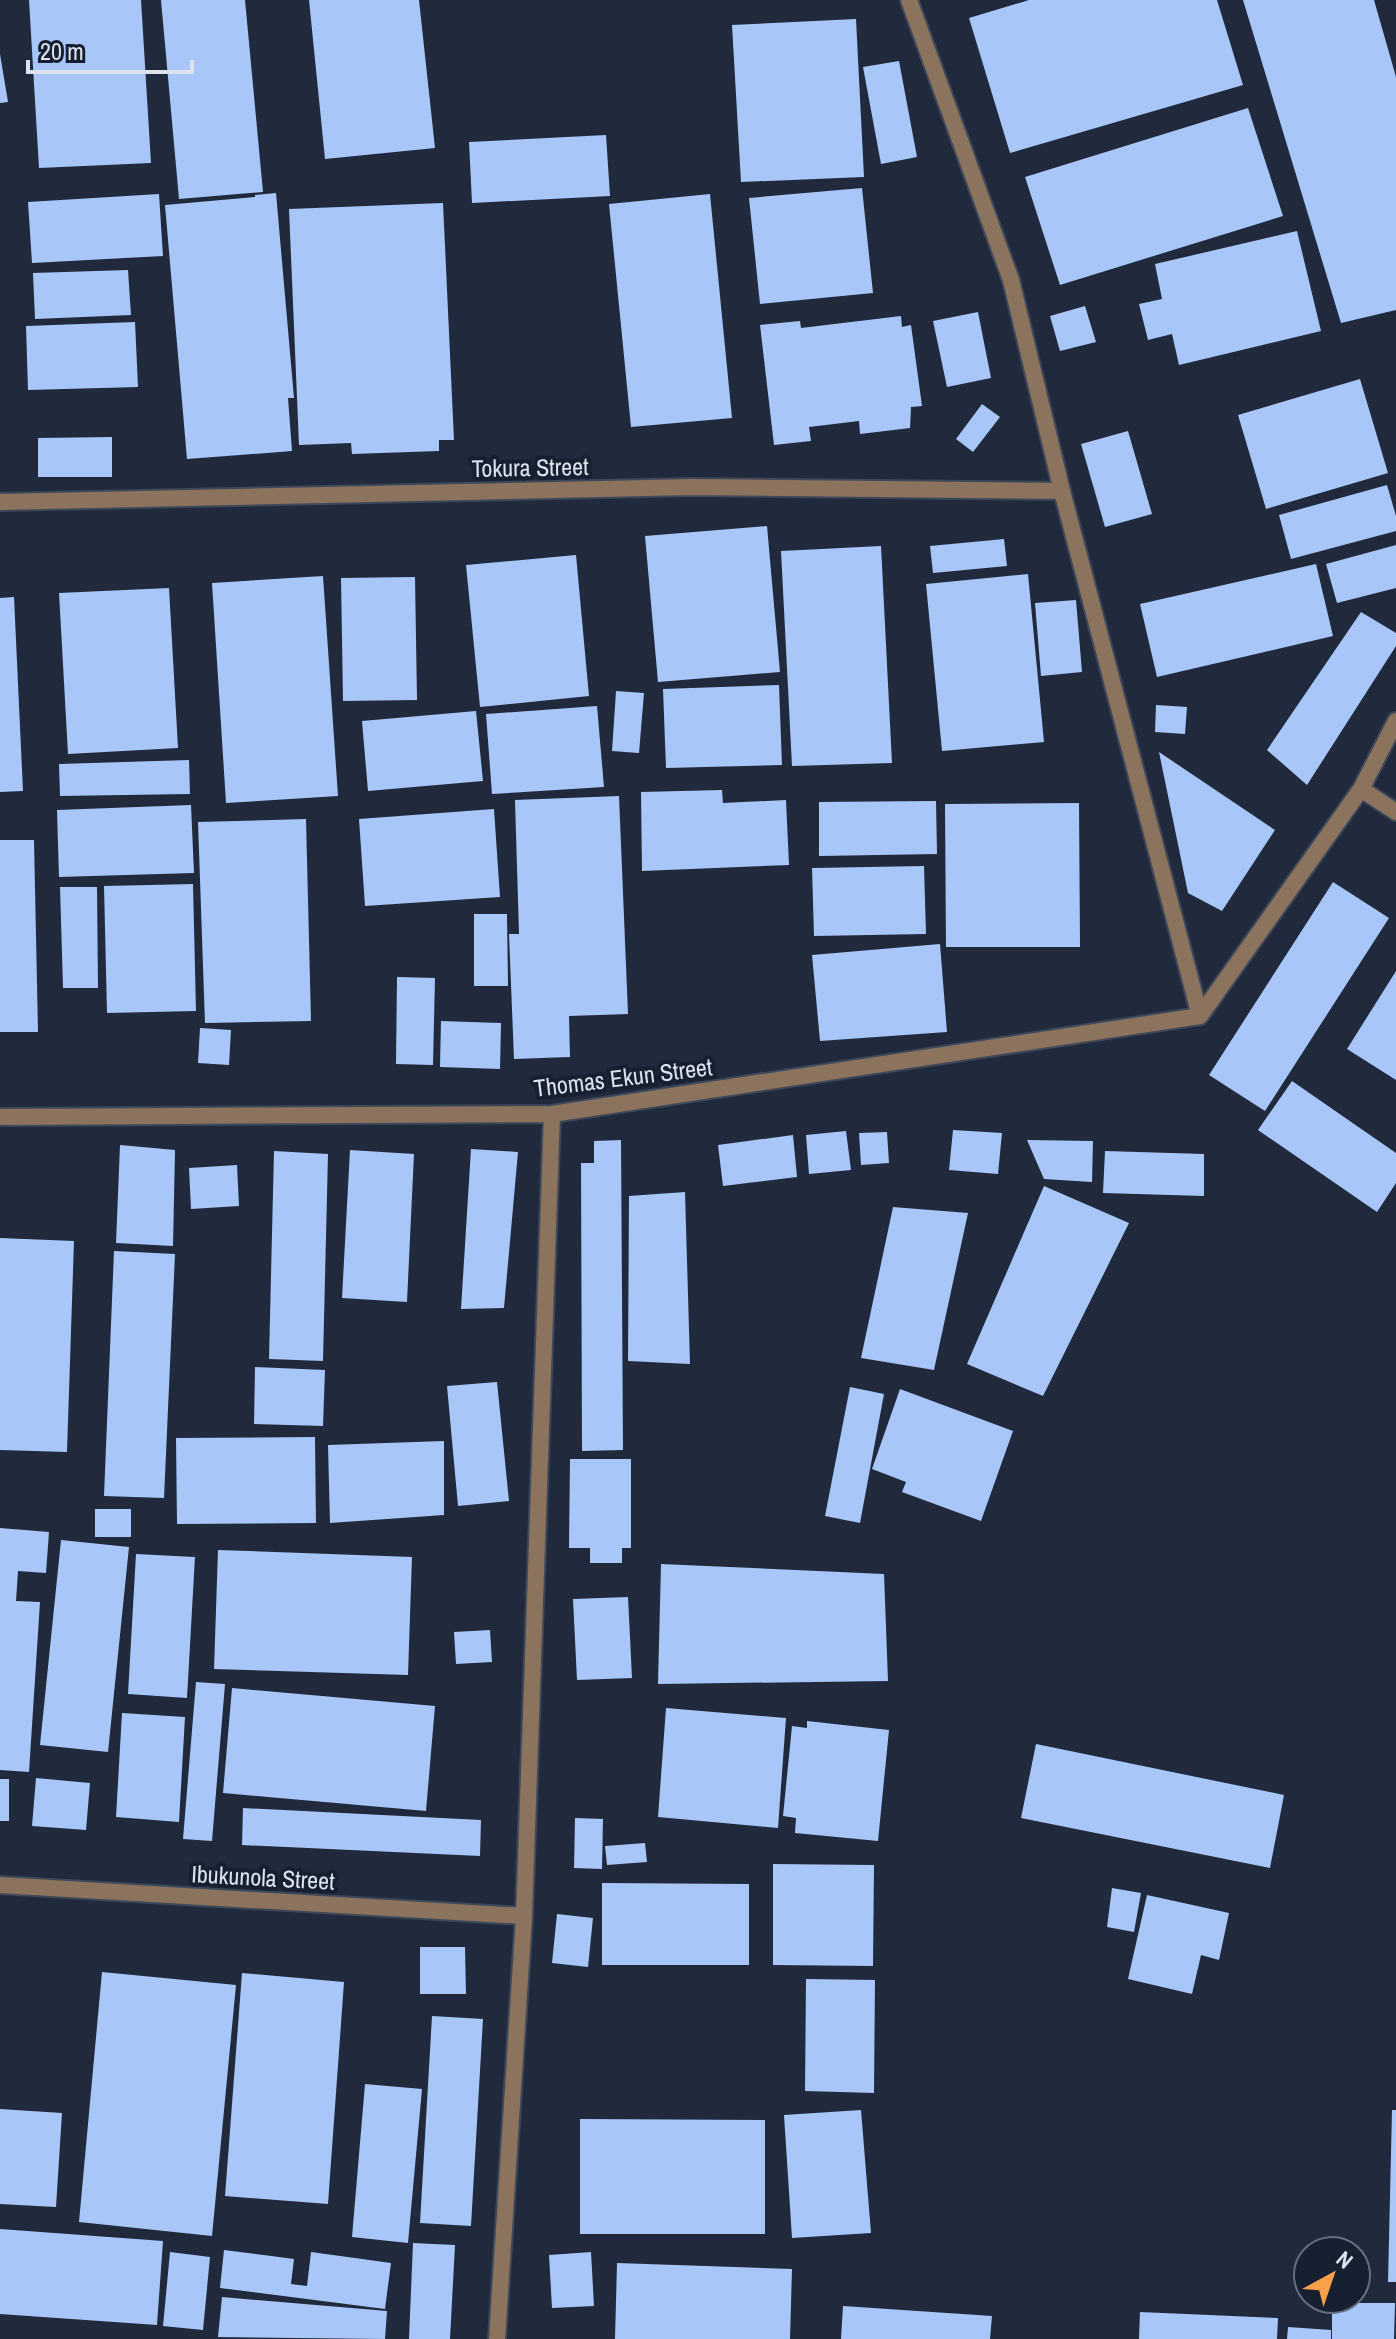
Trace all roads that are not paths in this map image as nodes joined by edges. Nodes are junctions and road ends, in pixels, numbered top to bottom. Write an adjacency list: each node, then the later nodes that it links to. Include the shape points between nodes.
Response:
1 (909, 0): 2 (street, via 1011,280)
2 (1062, 491): 3 (street, Tokura Street, via 692,487); 7 (street)
3 (0, 502)
4 (1396, 721): 5 (street)
5 (1361, 789): 6 (street); 7 (street)
6 (1396, 812)
7 (1200, 1016): 8 (street, Thomas Ekun Street)
8 (552, 1114): 9 (street, Thomas Ekun Street); 11 (street)
9 (0, 1117)
10 (0, 1885): 11 (street, Ibukunola Street)
11 (524, 1916): 12 (street)
12 (497, 2339)

